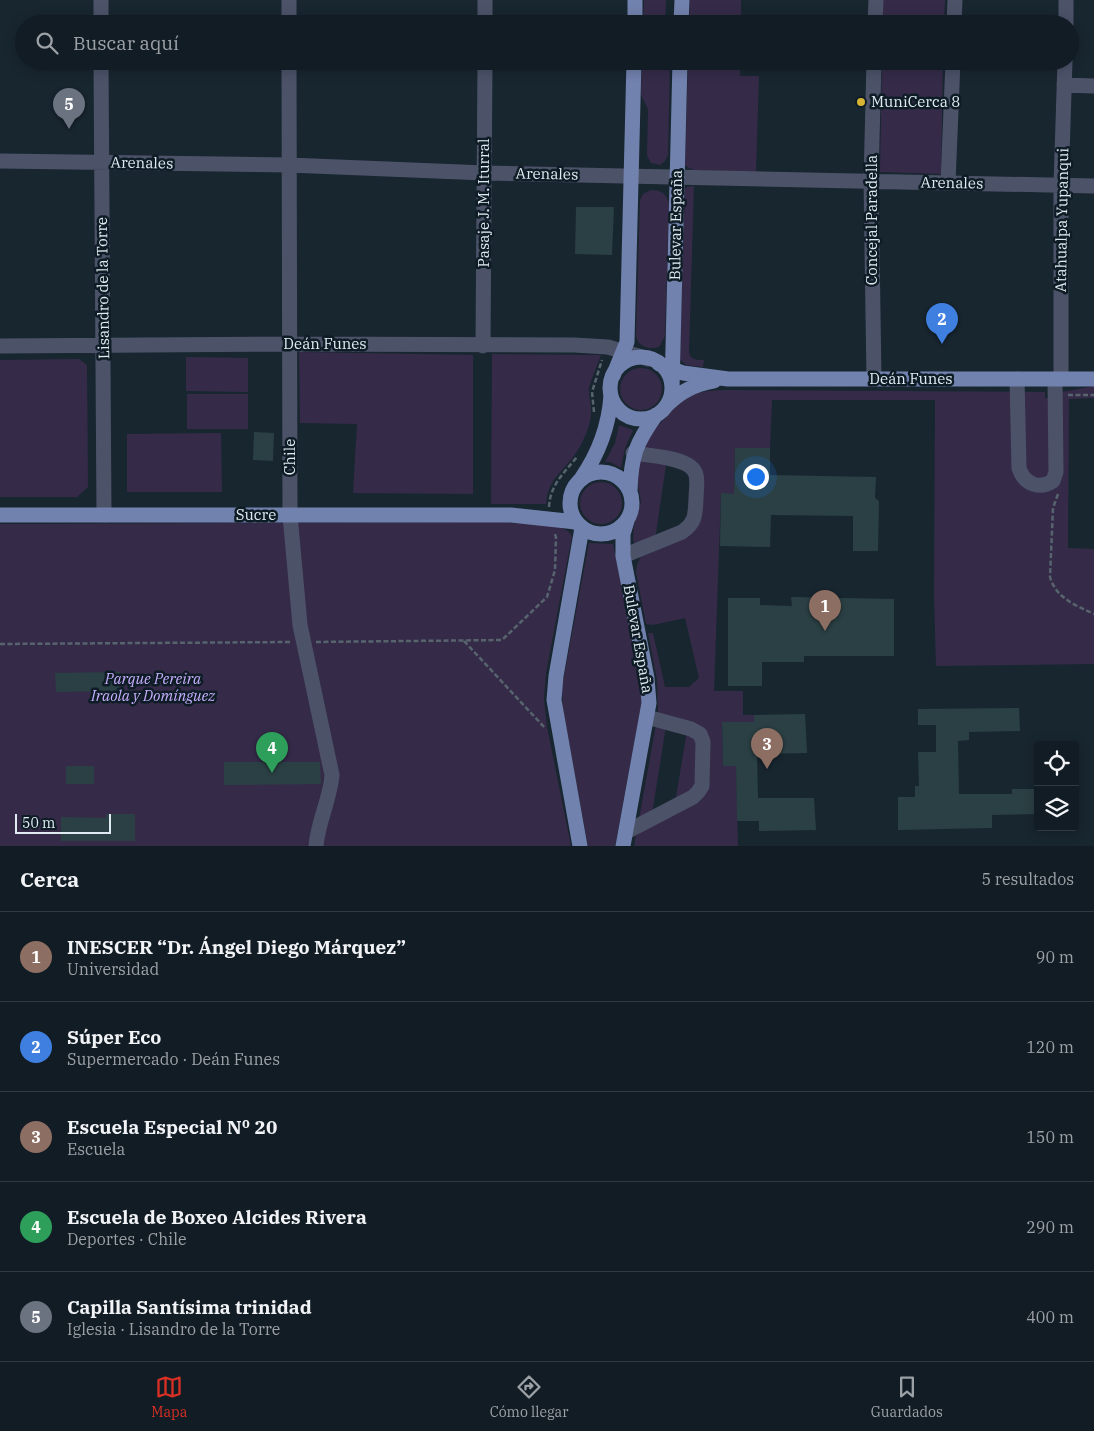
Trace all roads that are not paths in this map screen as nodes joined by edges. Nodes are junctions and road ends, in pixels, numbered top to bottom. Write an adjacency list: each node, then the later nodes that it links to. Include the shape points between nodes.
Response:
1 (101, 0): 9 (street)
2 (290, 0): 10 (street)
3 (485, 0): 11 (street)
4 (635, 0): 12 (main road)
5 (682, 0): 13 (main road)
6 (876, 0): 14 (street)
7 (955, 0): 15 (street)
8 (1066, 0): 16 (street)
9 (101, 15)
10 (289, 15)
11 (485, 15)
12 (635, 15)
13 (681, 15)
14 (875, 15)
15 (954, 15)
16 (1066, 15)
17 (101, 70): 28 (street, Lisandro de la Torre)
18 (289, 70): 29 (street, Chile)
19 (485, 70): 30 (street, Pasaje J. M. Iturral)
20 (634, 70): 31 (main road)
21 (680, 70): 32 (main road, Bulevar España)
22 (874, 70): 33 (street, Concejal Paradella)
23 (953, 70): 34 (street)
24 (1065, 70): 25 (street, Atahualpa Yupanqui)
25 (1064, 85): 26 (street); 35 (street, Atahualpa Yupanqui)
26 (1094, 86)
27 (0, 161): 28 (street, Arenales)
28 (102, 163): 29 (street, Arenales); 38 (street, Lisandro de la Torre)
29 (289, 165): 30 (street, Arenales); 37 (street, Chile)
30 (485, 173): 31 (street, Arenales); 40 (street, Pasaje J. M. Iturral)
31 (631, 176): 32 (street, Arenales); 41 (main road, via 627,342)
32 (677, 176): 33 (street, Arenales); 42 (main road, Bulevar España)
33 (871, 181): 34 (street, Arenales); 45 (street, Concejal Paradella)
34 (948, 183): 35 (street, Arenales)
35 (1061, 185): 36 (street, Arenales); 47 (street, Atahualpa Yupanqui)
36 (1094, 186)
37 (290, 344): 38 (street, Deán Funes); 40 (street, Deán Funes); 58 (street, Chile)
38 (104, 345): 39 (street, Deán Funes); 56 (street, Lisandro de la Torre)
39 (0, 346)
40 (483, 346): 41 (street, Deán Funes, via 574,345)
41 (624, 351): 42 (street, Deán Funes); 43 (main road)
42 (660, 364): 43 (main road, via 634,359 625,362); 44 (main road, Deán Funes, via 682,373); 50 (main road, Bulevar España, via 672,389)
43 (613, 376): 49 (main road)
44 (728, 379): 45 (main road, Deán Funes); 50 (main road, Deán Funes, via 695,385)
45 (874, 379): 46 (main road, Deán Funes)
46 (1017, 379): 47 (main road, Deán Funes); 47 (street, Atahualpa Yupanqui, via 1019,468 1021,475 1035,486 1046,486 1053,481 1056,472)
47 (1058, 379): 48 (main road, Deán Funes)
48 (1094, 379)
49 (611, 394): 50 (main road, via 617,407 628,416 642,419); 52 (main road, via 604,435)
50 (662, 410): 51 (main road, via 645,430)
51 (633, 453): 53 (main road); 61 (street, via 684,462 694,470 695,516 690,527 682,532)
52 (581, 479): 53 (main road, via 589,474 608,472 618,476); 54 (main road)
53 (630, 491): 59 (main road, via 632,506)
54 (570, 496): 57 (main road, Sucre); 60 (main road, via 572,514)
55 (0, 515): 56 (main road, Sucre)
56 (104, 515): 58 (main road, Sucre)
57 (550, 515): 58 (main road, Sucre); 60 (main road, Sucre)
58 (290, 516): 64 (street, Chile, via 300,625 332,776)
59 (627, 521): 60 (main road, via 606,534 598,534); 61 (main road, Bulevar España)
60 (579, 525): 65 (main road, via 554,691 555,714)
61 (623, 556): 62 (main road, Bulevar España, via 648,678)
62 (647, 717): 63 (main road, Bulevar España); 63 (street, via 700,734 703,742 702,786 693,797)
63 (624, 839)
64 (316, 846)
65 (580, 846)

